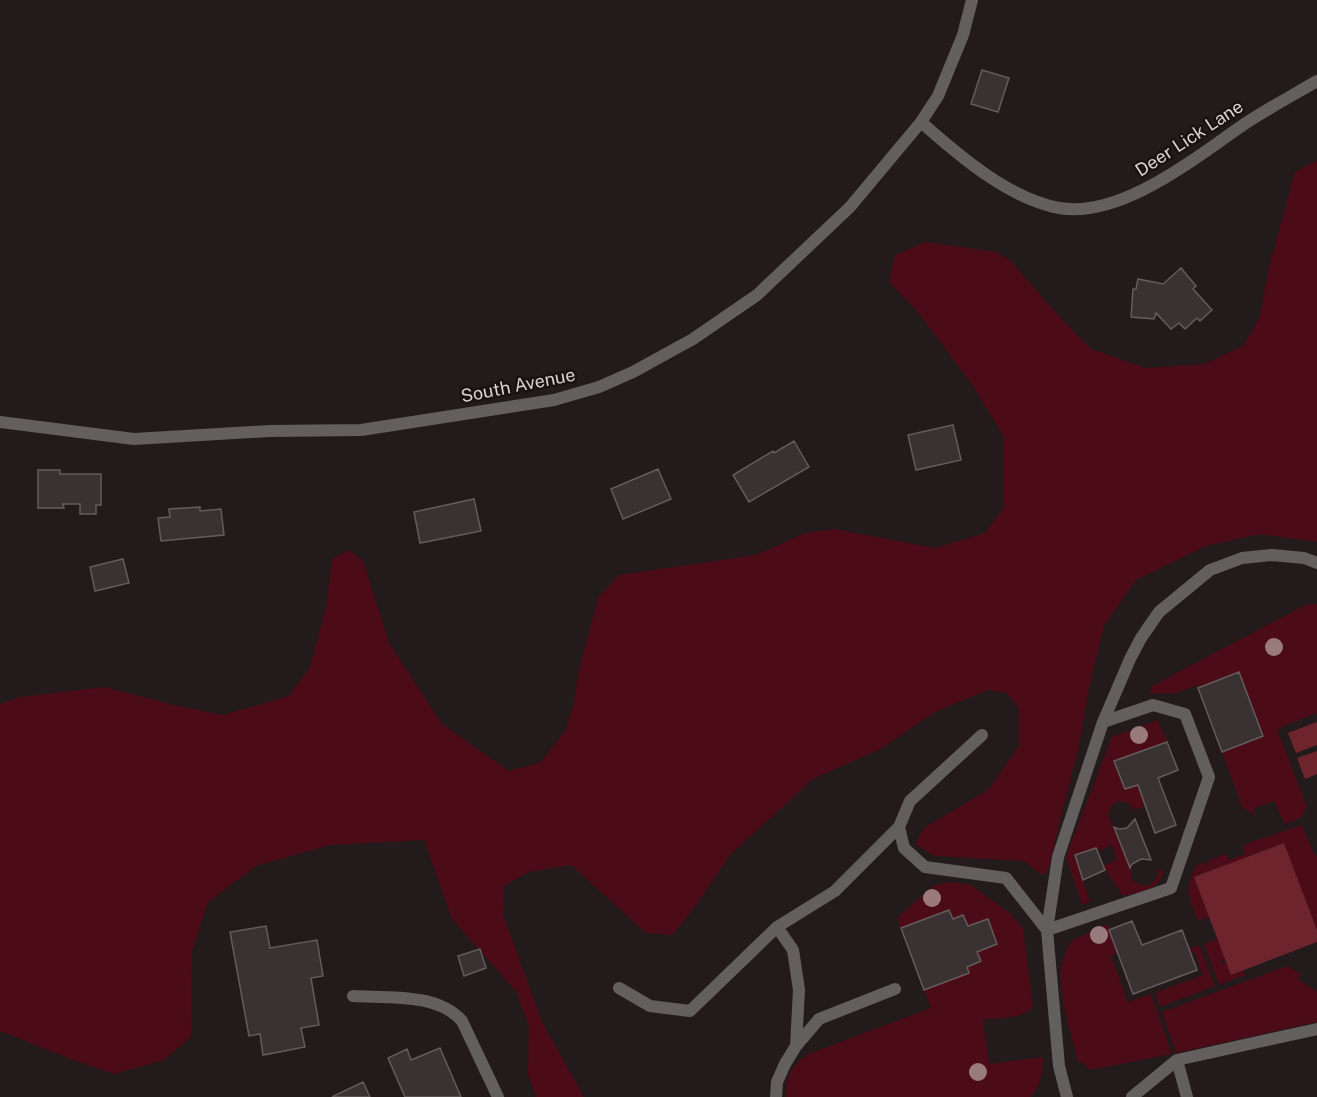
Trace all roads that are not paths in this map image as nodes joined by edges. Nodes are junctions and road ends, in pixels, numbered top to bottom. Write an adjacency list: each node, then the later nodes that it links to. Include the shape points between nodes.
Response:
1 (972, 0): 3 (street, South Avenue, via 963,35 938,96)
2 (1317, 81): 3 (street, Deer Lick Lane, via 1272,106 1148,189 1083,208 1059,208 999,183 963,159)
3 (921, 122): 4 (street, South Avenue, via 850,207 757,295 693,339 599,387 554,400 361,430 270,431 134,440)
4 (0, 423)
5 (1317, 563): 6 (street, via 1272,555 1242,558 1210,570 1188,586 1159,612 1141,638)
6 (1103, 722): 10 (street, via 1058,857); 10 (street, via 1153,705 1185,714 1209,777 1171,888)
7 (982, 735): 8 (street, via 910,801)
8 (900, 826): 9 (street, via 835,891); 10 (street, via 904,848 925,867 1006,878)
9 (777, 927): 11 (street, via 690,1011 650,1006); 15 (street, via 793,950 799,990)
10 (1047, 930): 19 (street, via 1059,1066)
11 (619, 988)
12 (895, 989): 15 (street, via 819,1019)
13 (353, 996): 17 (street, via 428,1002 454,1012)
14 (1317, 1029): 16 (street)
15 (796, 1046): 18 (street, via 777,1082)
16 (1176, 1060): 20 (street); 21 (street)
17 (498, 1097)
18 (776, 1097)
19 (1067, 1097)
20 (1132, 1097)
21 (1187, 1097)

